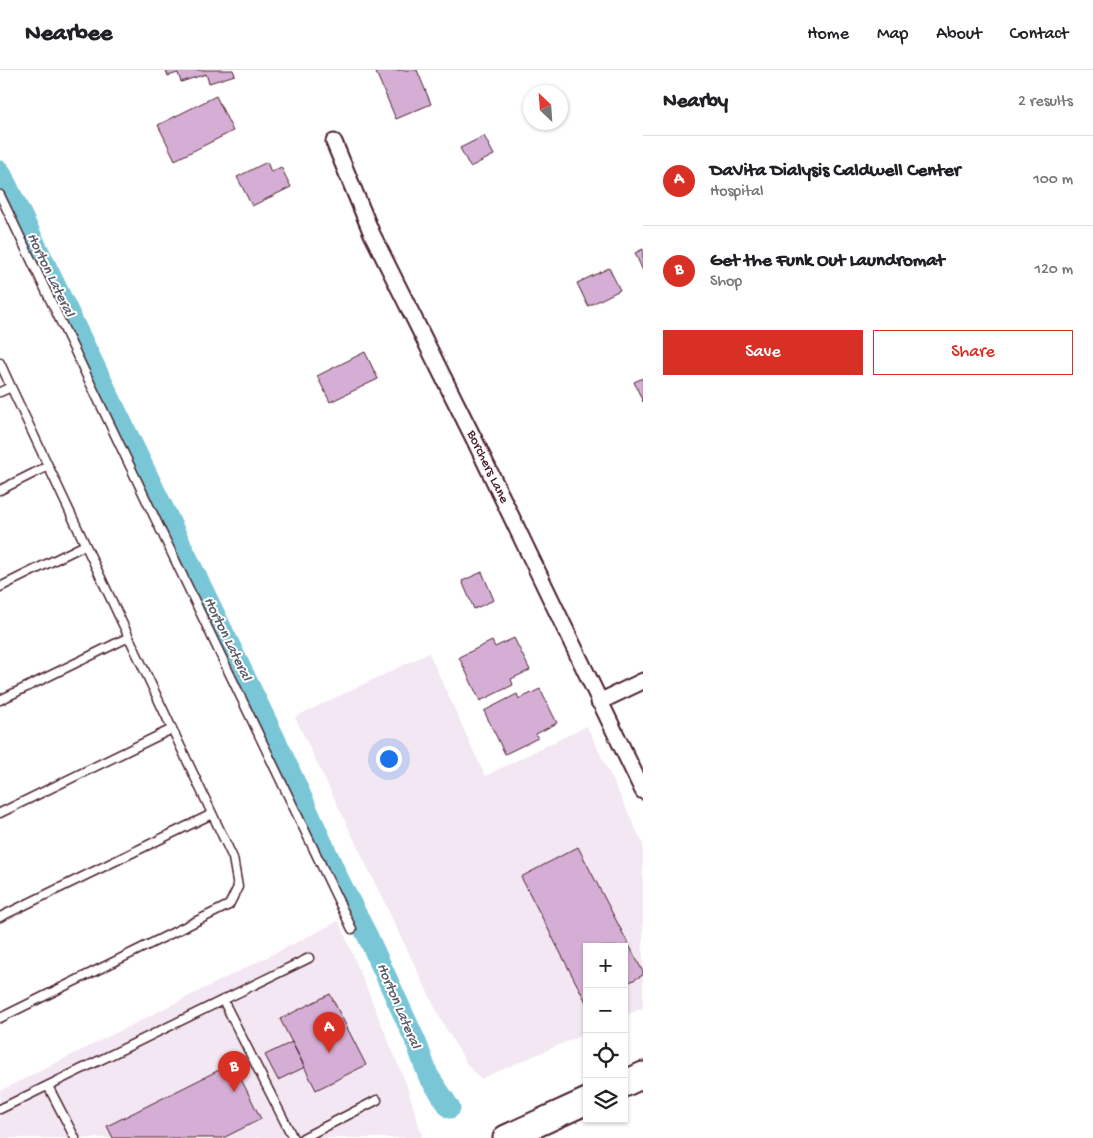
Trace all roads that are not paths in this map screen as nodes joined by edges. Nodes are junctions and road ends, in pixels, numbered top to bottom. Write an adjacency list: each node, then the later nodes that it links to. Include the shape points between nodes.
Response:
1 (334, 142): 13 (street, Borchers Lane, via 372,234)
2 (0, 196): 19 (lane)
3 (0, 363): 4 (lane)
4 (11, 387): 5 (lane); 6 (lane)
5 (0, 392)
6 (48, 466): 7 (lane); 8 (lane)
7 (0, 490)
8 (85, 545): 9 (lane); 10 (lane)
9 (0, 587)
10 (129, 637): 12 (lane); 14 (lane)
11 (643, 681): 13 (street)
12 (0, 700)
13 (599, 702): 15 (street, Borchers Lane)
14 (172, 729): 16 (lane); 17 (lane)
15 (643, 791)
16 (0, 813)
17 (212, 814): 18 (lane); 22 (lane, via 233,858 238,887 230,905)
18 (0, 917)
19 (352, 929)
20 (309, 958): 21 (lane)
21 (223, 1000): 25 (lane); 30 (lane)
22 (0, 1018)
23 (643, 1075): 24 (main road)
24 (628, 1082)
25 (48, 1086): 28 (lane); 29 (lane)
26 (377, 1100): 31 (lane)
27 (583, 1103): 32 (main road)
28 (0, 1109)
29 (75, 1138)
30 (293, 1138)
31 (303, 1138)
32 (506, 1138)

